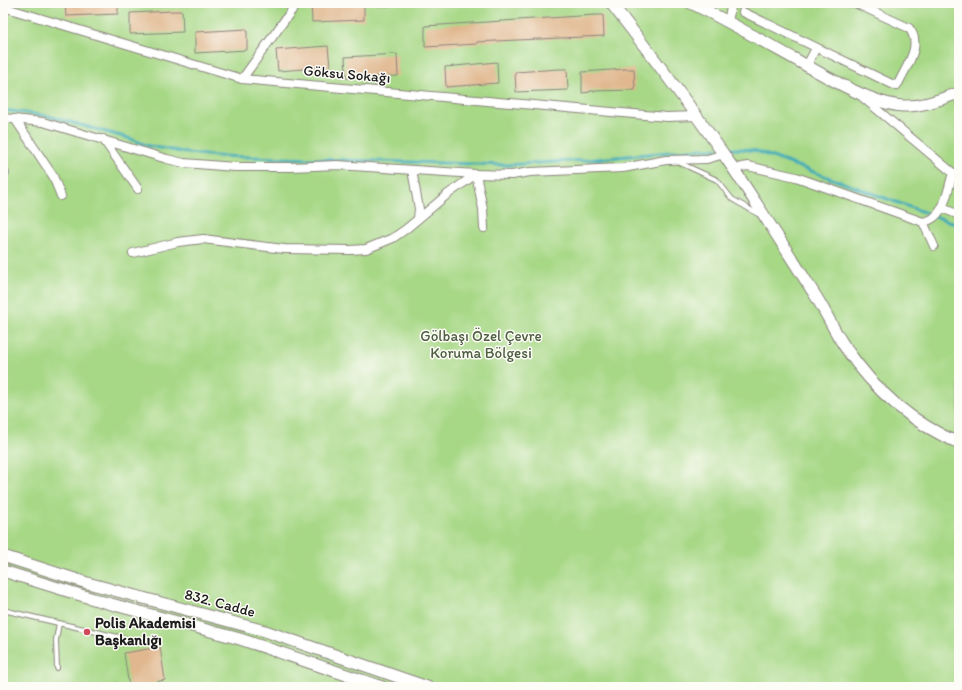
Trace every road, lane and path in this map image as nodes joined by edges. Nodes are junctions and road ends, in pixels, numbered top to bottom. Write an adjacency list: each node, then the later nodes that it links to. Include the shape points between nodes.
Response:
1 (297, 3): 11 (street)
2 (611, 3): 14 (street)
3 (691, 3): 8 (street)
4 (732, 3): 8 (street)
5 (855, 3): 9 (street, via 909,28 915,37 915,48 898,84 891,84)
6 (3, 7): 11 (street, Göksu Sokağı)
7 (743, 12): 9 (street)
8 (728, 21): 10 (street)
9 (816, 48): 10 (street)
10 (807, 65): 12 (street)
11 (242, 79): 14 (street, Göksu Sokağı, via 667,117)
12 (852, 89): 13 (street, via 903,106 934,102); 23 (street)
13 (959, 93)
14 (697, 116): 18 (street)
15 (3, 118): 16 (street)
16 (15, 119): 17 (street, via 43,122); 25 (street, via 53,176)
17 (103, 139): 20 (street, via 184,163 235,167 337,165); 24 (street)
18 (724, 154): 19 (street, via 707,159); 21 (street)
19 (674, 160): 22 (street, via 622,168 512,175); 29 (lane, via 717,180 732,199)
20 (412, 170): 22 (street); 28 (street, via 419,209)
21 (735, 171): 29 (street); 30 (street, via 748,166 796,176)
22 (476, 174): 28 (street); 31 (street)
23 (956, 175): 26 (street)
24 (138, 189)
25 (61, 196)
26 (941, 211): 27 (street); 30 (street, via 932,220)
27 (959, 215)
28 (418, 218): 33 (street, via 393,238 366,249 284,249 203,239)
29 (765, 218): 34 (street, via 846,347 868,377 907,415 925,427)
30 (923, 222): 32 (street)
31 (484, 228)
32 (934, 246)
33 (133, 253)
34 (959, 443)
35 (3, 556): 40 (street, 832. Cadde, via 84,582 265,631)
36 (3, 571): 41 (street, 832. Cadde)
37 (3, 610): 38 (lane)
38 (59, 623): 39 (lane); 42 (lane, via 56,640)
39 (135, 641)
40 (310, 646): 41 (street); 44 (street, 832. Cadde)
41 (305, 660): 43 (street, 832. Cadde)
42 (57, 668)
43 (382, 687)
44 (428, 687)

